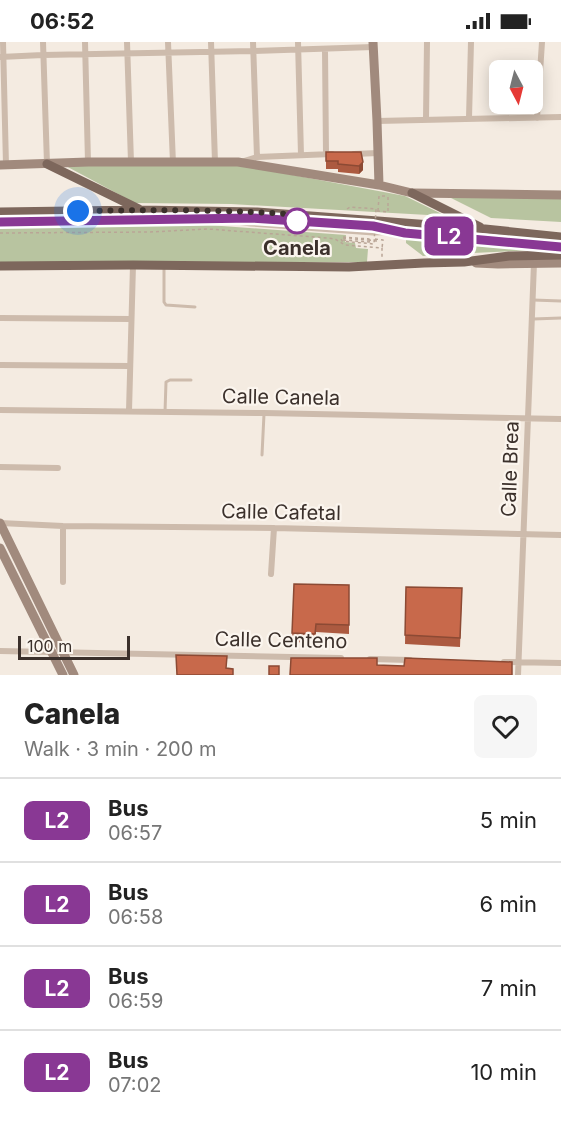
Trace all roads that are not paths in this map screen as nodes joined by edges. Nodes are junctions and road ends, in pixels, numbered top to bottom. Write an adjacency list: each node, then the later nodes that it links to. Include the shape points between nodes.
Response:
1 (3, 42): 22 (street)
2 (43, 42): 21 (street)
3 (85, 42): 20 (street)
4 (127, 42): 19 (street)
5 (168, 42): 17 (street)
6 (211, 42): 18 (street)
7 (253, 42): 16 (street)
8 (298, 42): 14 (street)
9 (427, 42): 26 (street)
10 (471, 42): 24 (street)
11 (542, 42): 25 (street)
12 (373, 45): 13 (street); 27 (street)
13 (337, 46): 15 (street)
14 (298, 50): 15 (street); 16 (street); 30 (street)
15 (325, 50): 29 (street)
16 (254, 51): 18 (street); 31 (street)
17 (168, 52): 18 (street); 19 (street); 34 (street)
18 (211, 52): 35 (street)
19 (128, 53): 20 (street); 33 (street)
20 (86, 54): 21 (street); 32 (street)
21 (43, 55): 22 (street); 37 (street)
22 (2, 57): 38 (street)
23 (561, 117): 25 (street)
24 (469, 118): 25 (street); 26 (street)
25 (537, 118)
26 (426, 119): 27 (street)
27 (377, 121): 28 (street)
28 (378, 153): 29 (street); 39 (street)
29 (326, 154): 30 (street)
30 (301, 155): 31 (street)
31 (257, 157): 36 (street)
32 (88, 162): 33 (street); 37 (street)
33 (131, 162): 34 (street)
34 (173, 162): 35 (street)
35 (215, 162): 36 (street)
36 (238, 162): 39 (street)
37 (47, 164): 38 (street); 42 (main road)
38 (3, 165)
39 (379, 185): 40 (street)
40 (412, 193): 41 (street); 46 (main road)
41 (561, 195)
42 (141, 210): 43 (main road); 46 (main road, via 257,212)
43 (0, 212)
44 (213, 219): 45 (lane); 47 (lane, via 251,225); 47 (lane, via 373,226)
45 (0, 222)
46 (485, 229): 48 (main road)
47 (405, 233): 49 (lane)
48 (561, 237)
49 (561, 247)
50 (561, 255): 51 (main road)
51 (464, 262): 53 (street); 55 (main road, via 337,267)
52 (561, 262): 53 (street)
53 (534, 263): 57 (street, Calle Brea)
54 (133, 265): 55 (main road); 56 (main road); 62 (street)
55 (164, 265): 59 (lane, via 166,305)
56 (0, 266)
57 (532, 300): 58 (lane); 63 (street, Calle Brea)
58 (561, 301)
59 (195, 307)
60 (0, 318): 62 (street)
61 (561, 318): 63 (lane)
62 (131, 319): 65 (street)
63 (531, 319): 71 (street, Calle Brea)
64 (0, 365): 65 (street)
65 (130, 366): 68 (street)
66 (191, 380): 69 (lane, via 166,382)
67 (0, 410): 68 (street, Calle Canela)
68 (129, 411): 69 (street, Calle Canela)
69 (165, 412): 70 (street, Calle Canela)
70 (264, 413): 71 (street, Calle Canela); 73 (lane)
71 (528, 419): 72 (street, Calle Canela); 79 (street, Calle Brea)
72 (561, 419)
73 (262, 455)
74 (0, 467): 75 (street)
75 (58, 468)
76 (0, 523): 77 (street, Calle Cafetal); 87 (street)
77 (63, 526): 78 (street, Calle Cafetal); 84 (street)
78 (274, 528): 79 (street, Calle Cafetal); 83 (street)
79 (524, 535): 80 (street, Calle Cafetal); 92 (street, Calle Brea)
80 (561, 535)
81 (0, 548): 82 (street)
82 (4, 565): 86 (street)
83 (271, 574)
84 (63, 582)
85 (0, 651): 86 (street, Calle Centeno)
86 (52, 652): 87 (street, Calle Centeno); 94 (street)
87 (63, 652): 88 (street, Calle Centeno); 95 (street)
88 (351, 658)
89 (363, 659): 90 (street, Calle Centeno)
90 (422, 660)
91 (494, 661): 92 (street)
92 (518, 662): 93 (street); 96 (street, Calle Brea)
93 (561, 663)
94 (63, 675)
95 (74, 675)
96 (518, 675)

